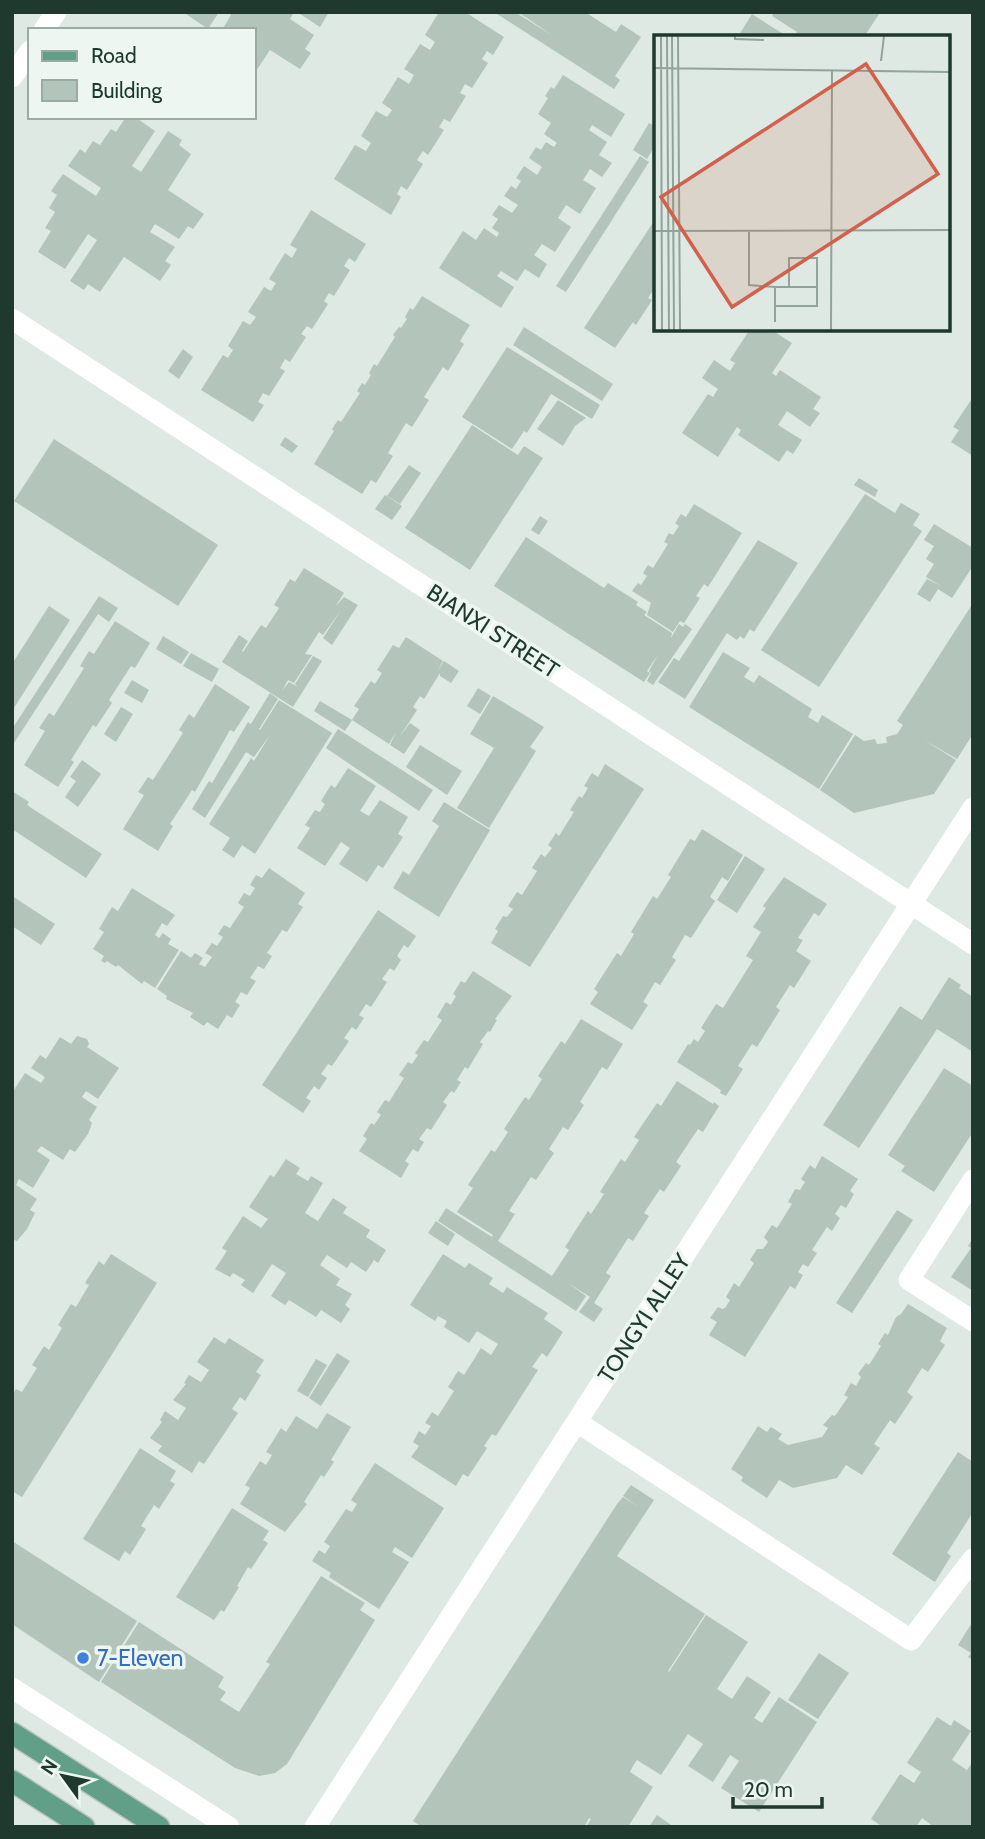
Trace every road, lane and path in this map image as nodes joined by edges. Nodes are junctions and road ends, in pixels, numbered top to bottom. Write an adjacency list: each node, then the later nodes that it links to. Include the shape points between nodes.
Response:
1 (56, 12): 2 (street)
2 (45, 28)
3 (28, 54): 4 (street)
4 (12, 78)
5 (12, 319): 7 (street, BIANXI STREET)
6 (973, 808): 7 (street, TONGYI ALLEY)
7 (912, 905): 8 (street, BIANXI STREET); 11 (street, TONGYI ALLEY)
8 (973, 944)
9 (973, 1180): 10 (street, via 909,1280)
10 (973, 1321)
11 (577, 1422): 12 (street, via 911,1640); 19 (street, TONGYI ALLEY)
12 (973, 1559)
13 (12, 1688): 18 (street)
14 (12, 1733): 17 (main road)
15 (12, 1781): 16 (main road)
16 (84, 1827)
17 (159, 1827)
18 (229, 1827)
19 (315, 1827)

